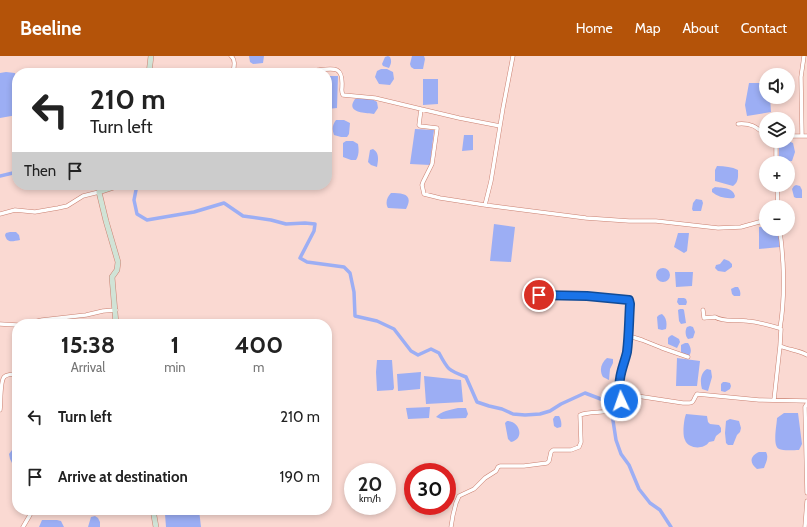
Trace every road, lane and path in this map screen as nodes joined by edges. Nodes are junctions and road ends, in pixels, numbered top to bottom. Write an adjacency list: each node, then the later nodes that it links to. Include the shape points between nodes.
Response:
1 (151, 56): 5 (street)
2 (231, 56): 6 (street)
3 (513, 56): 10 (street)
4 (804, 56): 13 (street)
5 (149, 68)
6 (233, 68)
7 (332, 70): 8 (street, via 339,71 342,75 343,95 375,98)
8 (421, 109): 10 (street); 17 (street, via 419,125 437,128 432,164 422,185 424,194)
9 (738, 124): 11 (street, via 745,123)
10 (500, 126): 17 (street)
11 (759, 129)
12 (795, 136): 13 (street)
13 (802, 136): 14 (street)
14 (807, 136)
15 (105, 190): 16 (street)
16 (99, 192): 18 (street, via 80,197 67,206 34,212 15,210); 22 (street, via 118,262 112,278)
17 (485, 204): 19 (street, via 586,218 656,221 718,228 741,227)
18 (0, 214)
19 (759, 222)
20 (780, 236): 28 (street, via 784,290)
21 (533, 301): 29 (street, via 537,300 539,295 546,294 629,300)
22 (116, 310): 24 (street); 25 (street)
23 (703, 310): 28 (street, via 704,318 747,321)
24 (50, 319)
25 (116, 319)
26 (0, 324): 27 (street)
27 (12, 325)
28 (780, 328): 30 (street)
29 (629, 336): 32 (street); 34 (street, via 619,385)
30 (780, 346): 31 (street); 35 (street)
31 (807, 355)
32 (688, 357)
33 (12, 374): 37 (street, via 3,378)
34 (622, 393): 35 (street, via 683,404 694,402 698,394); 44 (street, via 621,401 614,409 580,415 579,447 571,450 553,450 547,463 500,466 474,489 460,496 456,503)
35 (774, 400): 36 (street)
36 (807, 403): 38 (street)
37 (0, 410)
38 (807, 493)
39 (807, 501): 45 (street)
40 (30, 515): 42 (street)
41 (155, 515): 43 (street)
42 (23, 527)
43 (156, 527)
44 (452, 527)
45 (805, 527)

